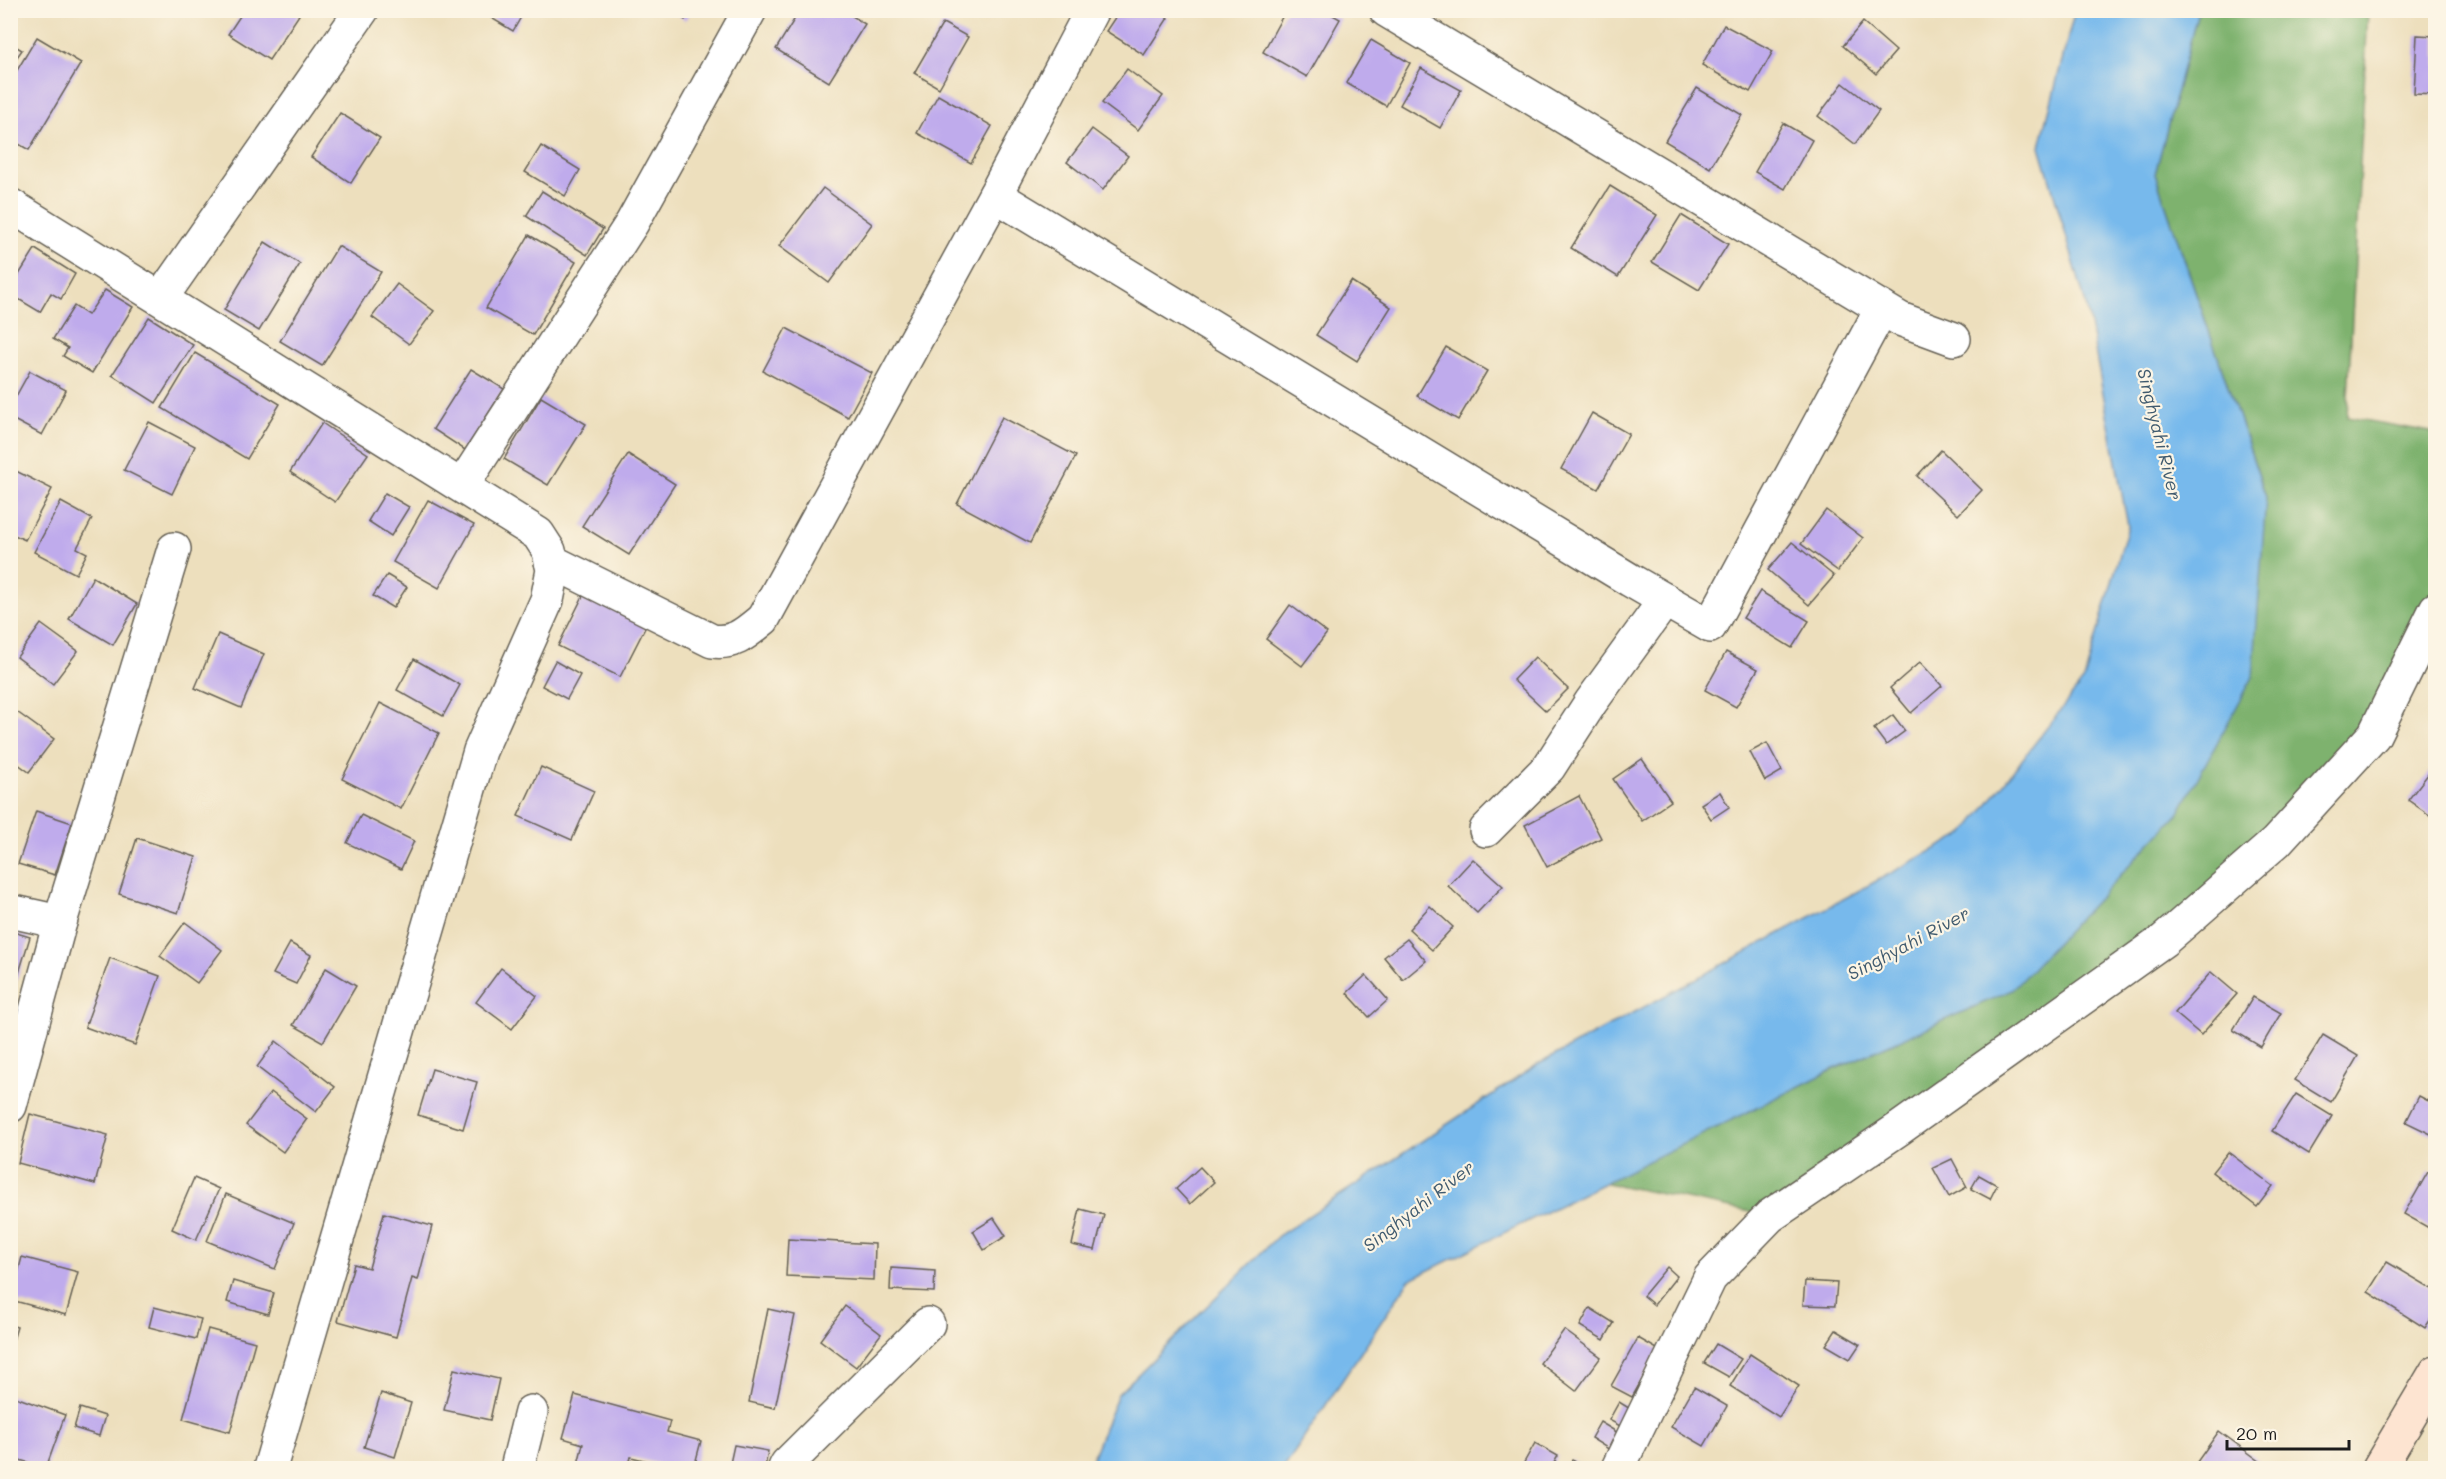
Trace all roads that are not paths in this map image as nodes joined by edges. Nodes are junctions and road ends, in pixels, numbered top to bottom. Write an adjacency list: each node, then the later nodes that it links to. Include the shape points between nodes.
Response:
1 (362, 10): 7 (street)
2 (750, 10): 10 (street, via 632,223)
3 (1092, 10): 5 (street)
4 (1386, 10): 8 (street)
5 (995, 195): 12 (street, via 763,619 742,637 725,643 712,641); 13 (street)
6 (10, 205): 7 (street)
7 (160, 298): 10 (street)
8 (1882, 308): 9 (street); 13 (street, via 1710,626)
9 (1954, 339)
10 (462, 486): 12 (street, via 538,534)
11 (174, 549): 17 (street)
12 (551, 561): 22 (street, via 547,600 476,762)
13 (1665, 600): 15 (street, via 1549,767)
14 (2436, 609): 25 (street, via 2374,735 2276,842 2164,940 1770,1216 1710,1278)
15 (1486, 830)
16 (10, 911): 17 (street)
17 (60, 922): 18 (street)
18 (10, 1106)
19 (928, 1324): 24 (street)
20 (2436, 1372): 26 (street)
21 (531, 1412): 23 (street)
22 (270, 1468)
23 (517, 1468)
24 (785, 1468)
25 (1618, 1468)
26 (2379, 1468)

